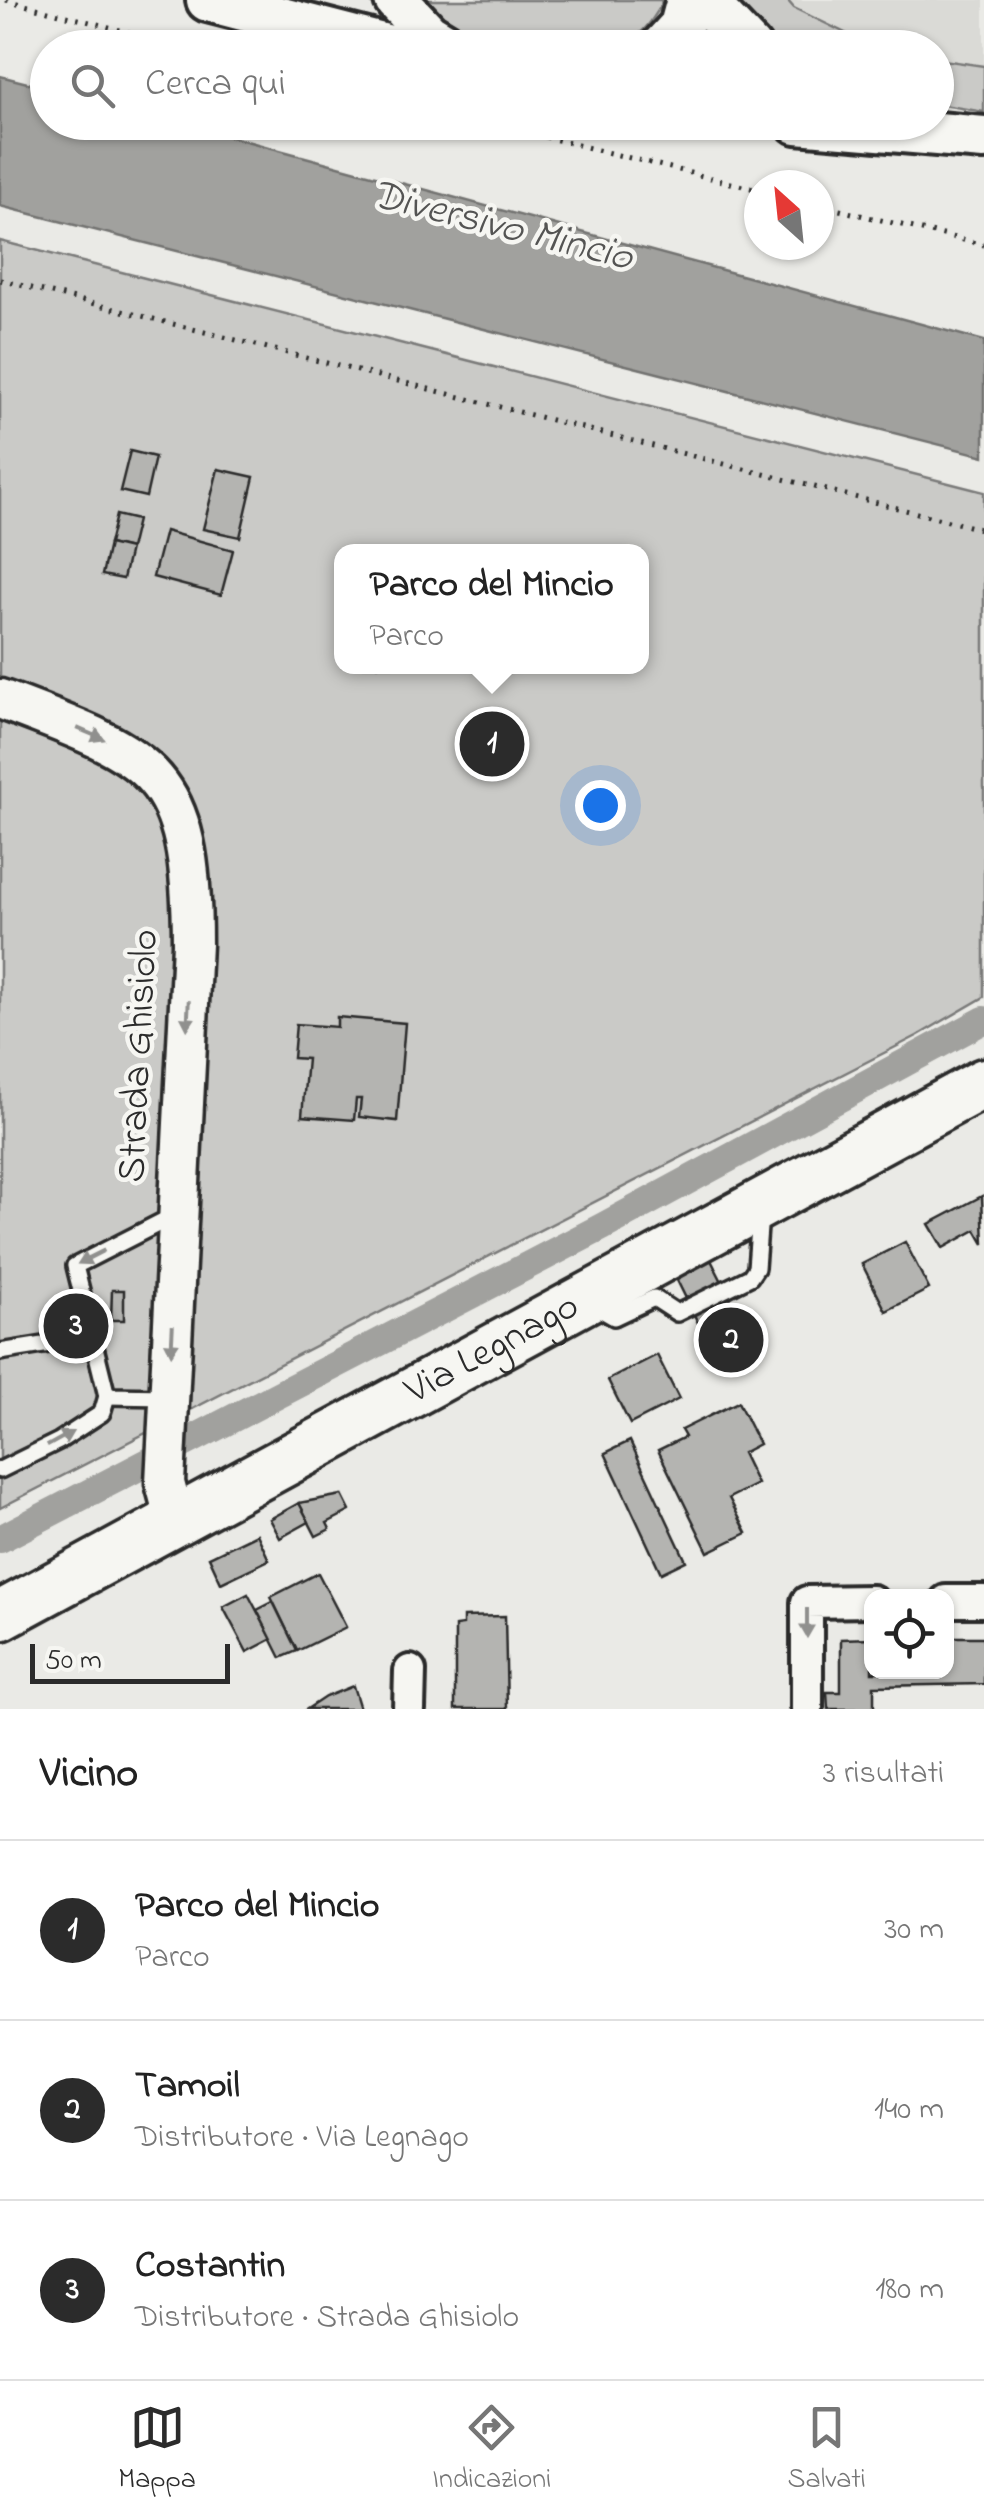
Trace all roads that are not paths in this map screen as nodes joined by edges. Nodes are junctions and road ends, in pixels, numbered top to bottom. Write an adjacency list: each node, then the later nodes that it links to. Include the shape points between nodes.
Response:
1 (208, 0): 5 (main road)
2 (396, 0): 6 (main road)
3 (688, 0): 7 (main road)
4 (704, 0): 8 (main road)
5 (324, 30)
6 (424, 30)
7 (677, 30)
8 (733, 30)
9 (954, 135): 10 (main road)
10 (984, 138)
11 (0, 698): 13 (street, Strada Ghisiolo, one-way to 13, via 128,753 172,800 183,828 191,866 192,944)
12 (984, 1082): 19 (main road, Via Legnago, via 586,1300)
13 (178, 1213): 14 (lane, one-way to 14, via 75,1266); 17 (street, Strada Ghisiolo, one-way to 17)
14 (92, 1337): 15 (lane); 16 (lane)
15 (0, 1352)
16 (107, 1396): 17 (lane); 18 (lane, one-way to 16, via 102,1413)
17 (169, 1398): 19 (street, Strada Ghisiolo)
18 (0, 1470)
19 (170, 1502): 23 (main road, Via Legnago)
20 (864, 1601): 26 (street, one-way to 26, via 807,1602)
21 (954, 1601): 22 (street)
22 (984, 1601)
23 (7, 1614)
24 (410, 1670): 25 (street)
25 (410, 1709)
26 (807, 1709)

